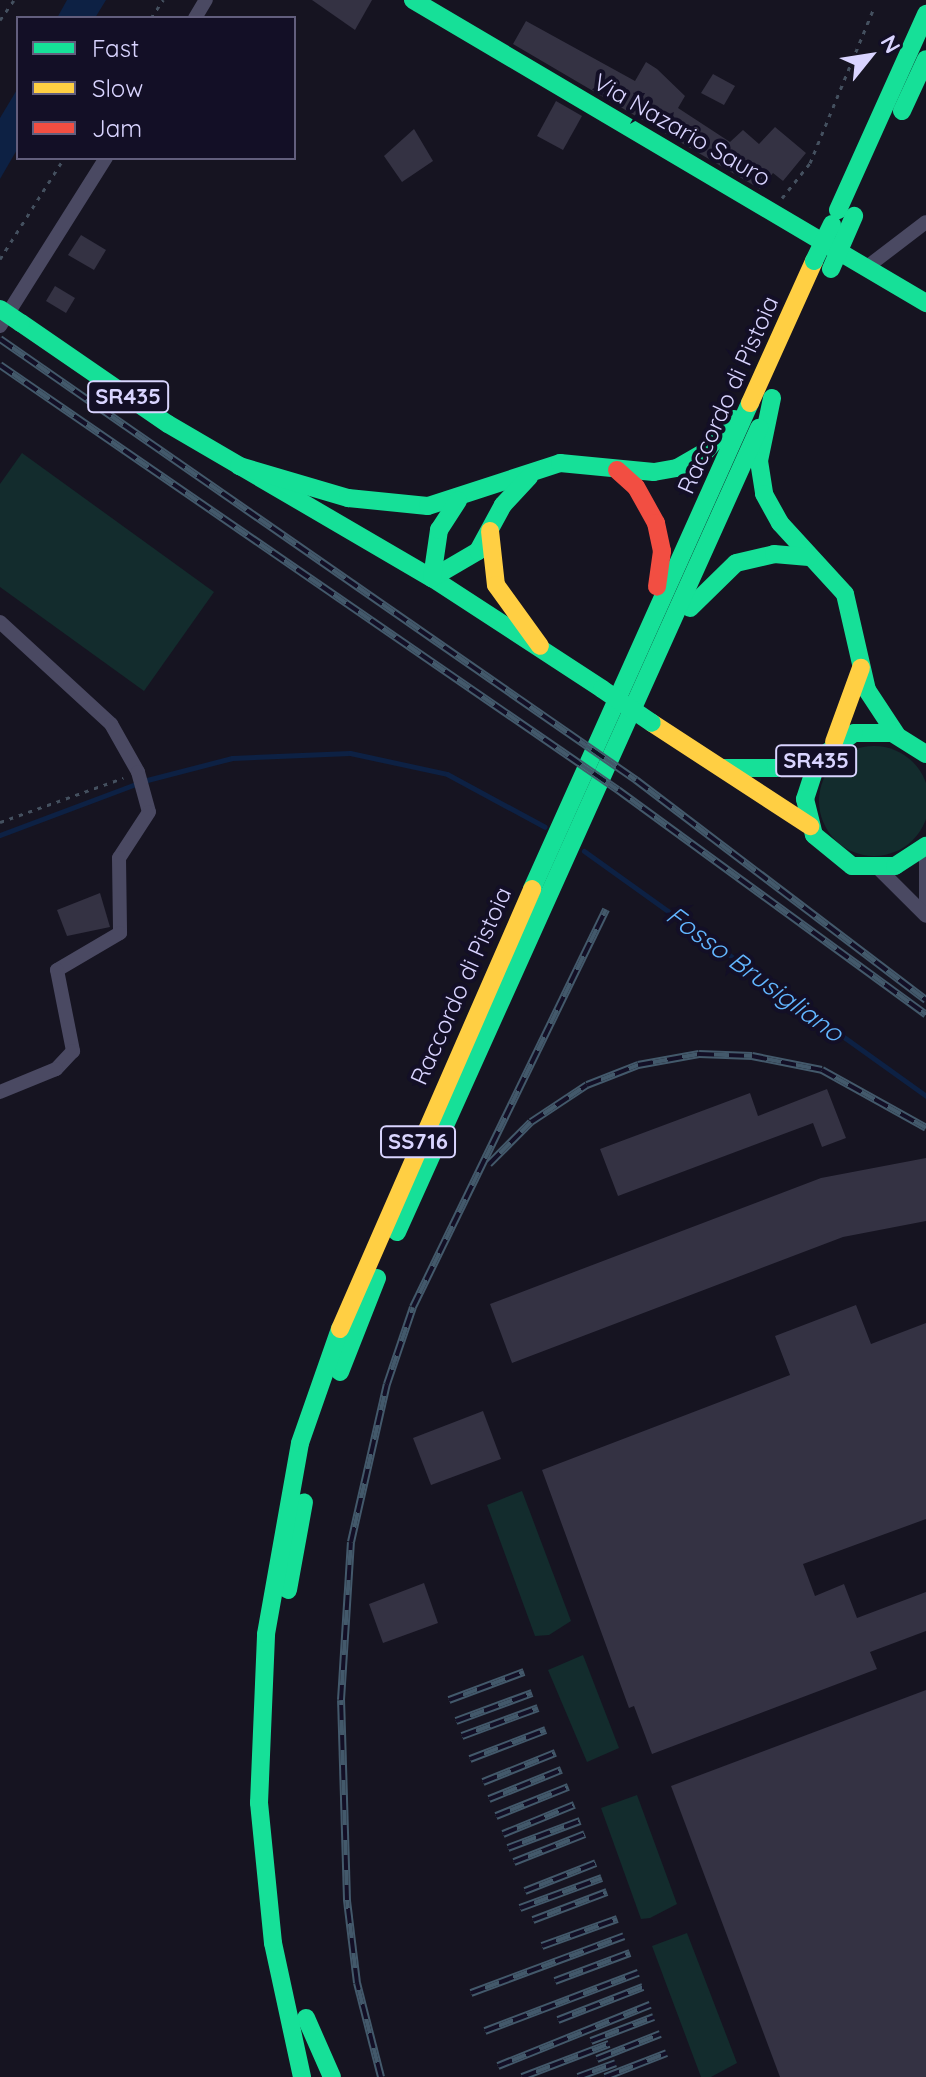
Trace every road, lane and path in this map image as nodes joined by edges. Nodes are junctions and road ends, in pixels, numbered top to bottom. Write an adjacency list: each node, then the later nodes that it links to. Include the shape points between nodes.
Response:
1 (14, 0): 5 (path)
2 (413, 0): 9 (main road, Via Nazario Sauro)
3 (874, 8): 9 (path, via 810,163)
4 (926, 14): 10 (main road, Raccordo di Pistoia / SS716)
5 (0, 20)
6 (926, 59): 10 (main road, Raccordo di Pistoia / SS716)
7 (63, 160): 12 (path)
8 (105, 160): 17 (street)
9 (771, 210): 14 (main road, Via Nazario Sauro)
10 (846, 213): 13 (main road, Raccordo di Pistoia / SS716, bridge)
11 (926, 222): 14 (street)
12 (0, 259)
13 (823, 265): 18 (main road, Raccordo di Pistoia / SS716); 19 (main road, Raccordo di Pistoia / SS716)
14 (867, 267): 15 (main road, Via Nazario Sauro)
15 (926, 303)
16 (0, 309): 20 (main road, SR435, bridge)
17 (0, 326)
18 (768, 365): 21 (main road, via 727,429 692,461 654,472); 28 (main road, Raccordo di Pistoia / SS716)
19 (772, 398): 25 (main road, via 760,449 761,484 773,513); 30 (main road, Raccordo di Pistoia / SS716)
20 (239, 466): 23 (main road, via 387,505); 26 (main road, SR435)
21 (617, 470): 22 (main road, via 579,461); 28 (main road, via 646,500 660,536 661,574)
22 (534, 472): 23 (main road); 24 (main road, via 506,500)
23 (458, 501): 26 (main road, via 439,530)
24 (490, 531): 26 (main road, via 478,551); 29 (main road, via 496,585)
25 (809, 557): 30 (main road, via 761,556 727,569 700,593); 31 (main road, via 845,594)
26 (432, 578): 29 (main road, SR435)
27 (0, 622): 37 (street, via 111,724)
28 (640, 645): 46 (main road, Raccordo di Pistoia / SS716, via 360,1274 322,1370 291,1477 266,1634 259,1803 273,1943)
29 (540, 646): 36 (main road, SR435, bridge)
30 (657, 658): 45 (main road, Raccordo di Pistoia / SS716, via 386,1257 315,1452 290,1579 276,1739 285,1901)
31 (861, 668): 32 (main road, via 870,696); 33 (main road)
32 (896, 734): 33 (main road, SR435, via 861,731); 34 (main road)
33 (834, 742): 35 (main road, SR435)
34 (926, 754)
35 (818, 759): 36 (main road, SR435, via 776,768); 39 (main road, SR435, via 805,794)
36 (724, 768): 39 (main road, SR435)
37 (138, 772): 38 (path); 44 (street, via 149,812 117,865 123,928 57,970 73,1051 56,1069)
38 (0, 822)
39 (810, 826): 41 (main road, SR435, via 837,859)
40 (926, 847): 41 (main road, via 905,862); 42 (street)
41 (879, 869): 43 (street)
42 (926, 904)
43 (926, 916)
44 (0, 1092)
45 (306, 2018): 47 (main road, Raccordo di Pistoia / SS716); 48 (main road)
46 (302, 2077)
47 (320, 2077)
48 (332, 2077)

